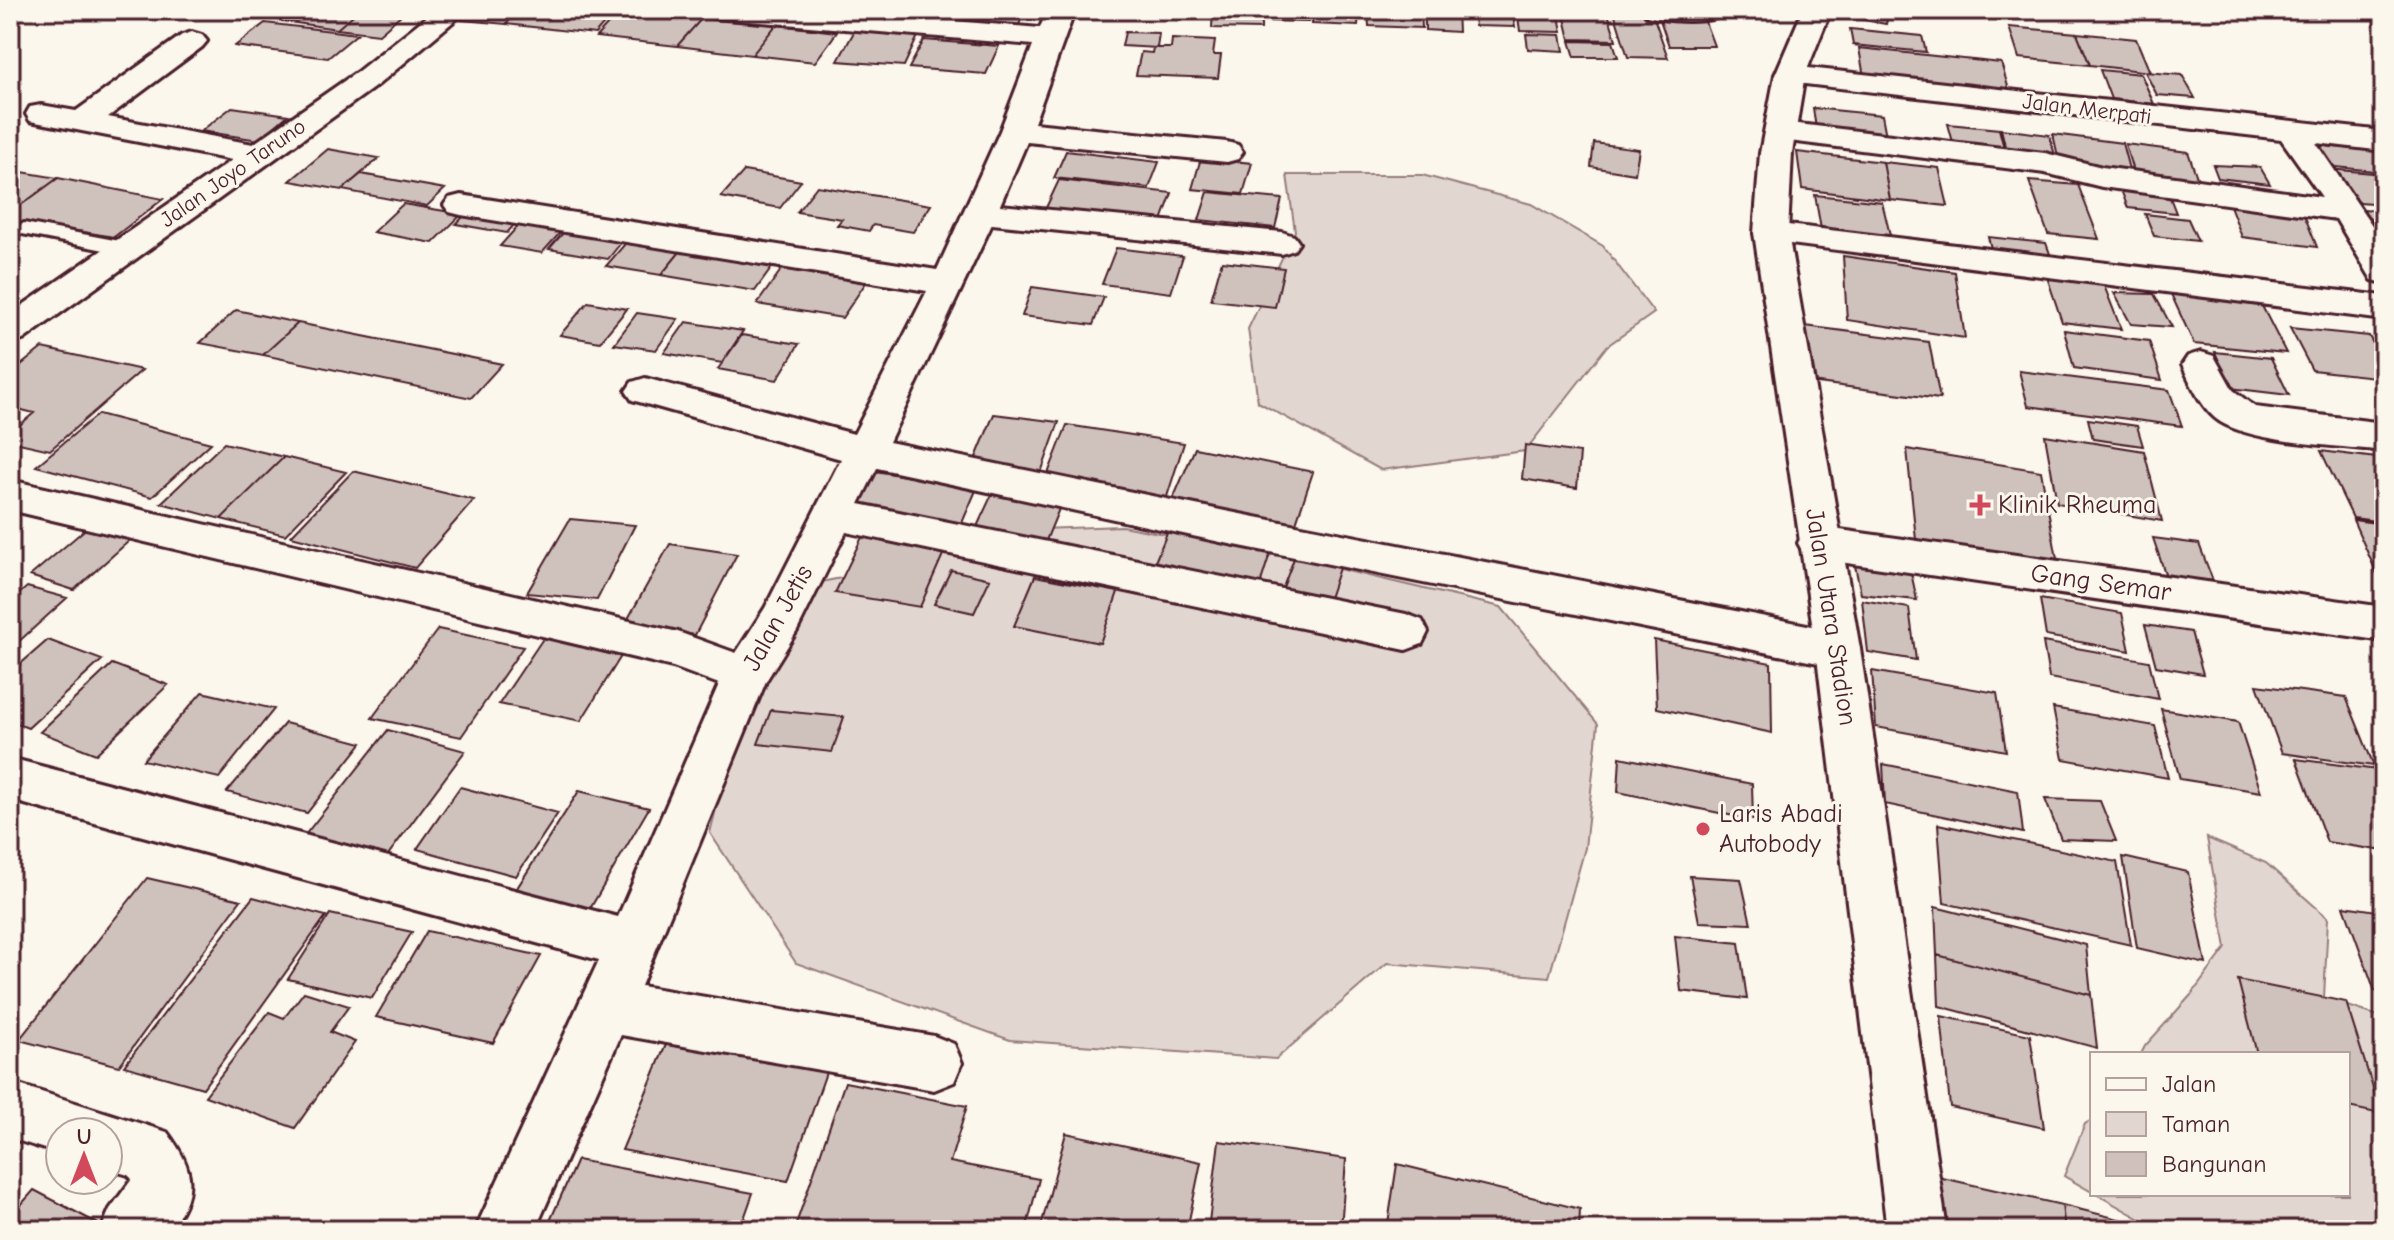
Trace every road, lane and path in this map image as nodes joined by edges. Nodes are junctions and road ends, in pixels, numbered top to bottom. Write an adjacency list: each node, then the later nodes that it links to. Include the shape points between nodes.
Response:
1 (453, 10): 16 (street, Jalan Joyo Taruno)
2 (714, 10): 6 (street)
3 (1657, 10): 5 (street)
4 (1817, 10): 8 (street, Jalan Utara Stadion)
5 (1706, 12)
6 (1056, 24): 11 (street, Jalan Jetis)
7 (192, 41): 10 (street)
8 (1790, 75): 12 (street, Jalan Utara Stadion); 13 (street, Jalan Merpati)
9 (41, 114): 10 (street)
10 (83, 121): 16 (street)
11 (1016, 131): 15 (street); 19 (street, Jalan Jetis)
12 (1781, 131): 18 (street, via 2045,163 2082,174); 21 (street, Jalan Utara Stadion)
13 (2293, 133): 14 (street, Jalan Merpati); 18 (street)
14 (2384, 141)
15 (1227, 152)
16 (258, 155): 23 (street, Jalan Joyo Taruno)
17 (461, 205): 25 (street)
18 (2348, 211): 24 (street)
19 (979, 213): 22 (street); 25 (street, Jalan Jetis)
20 (24, 229): 23 (lane)
21 (1771, 233): 26 (street); 34 (street, Jalan Utara Stadion)
22 (1282, 243)
23 (125, 248): 27 (street, Jalan Joyo Taruno)
24 (2384, 272)
25 (949, 283): 31 (street, Jalan Jetis)
26 (2384, 308)
27 (10, 332)
28 (2201, 365): 30 (street, via 2224,409 2236,416)
29 (645, 391): 31 (street)
30 (2384, 437)
31 (865, 451): 33 (street, Jalan Jetis); 37 (street)
32 (10, 495): 38 (street, via 678,650)
33 (834, 514): 36 (street); 38 (street, Jalan Jetis)
34 (1819, 543): 35 (street, Gang Semar); 37 (street, Jalan Utara Stadion)
35 (2384, 624)
36 (1406, 632)
37 (1838, 649): 48 (street, Jalan Utara Stadion)
38 (746, 675): 40 (street, Jalan Jetis)
39 (10, 779): 40 (street)
40 (632, 945): 41 (street, Jalan Jetis)
41 (606, 1006): 42 (street); 47 (street, Jalan Jetis)
42 (934, 1063)
43 (10, 1110): 44 (street)
44 (44, 1120)
45 (124, 1145): 46 (street, via 147,1152 162,1173 157,1198)
46 (131, 1230)
47 (505, 1230)
48 (1917, 1230)

